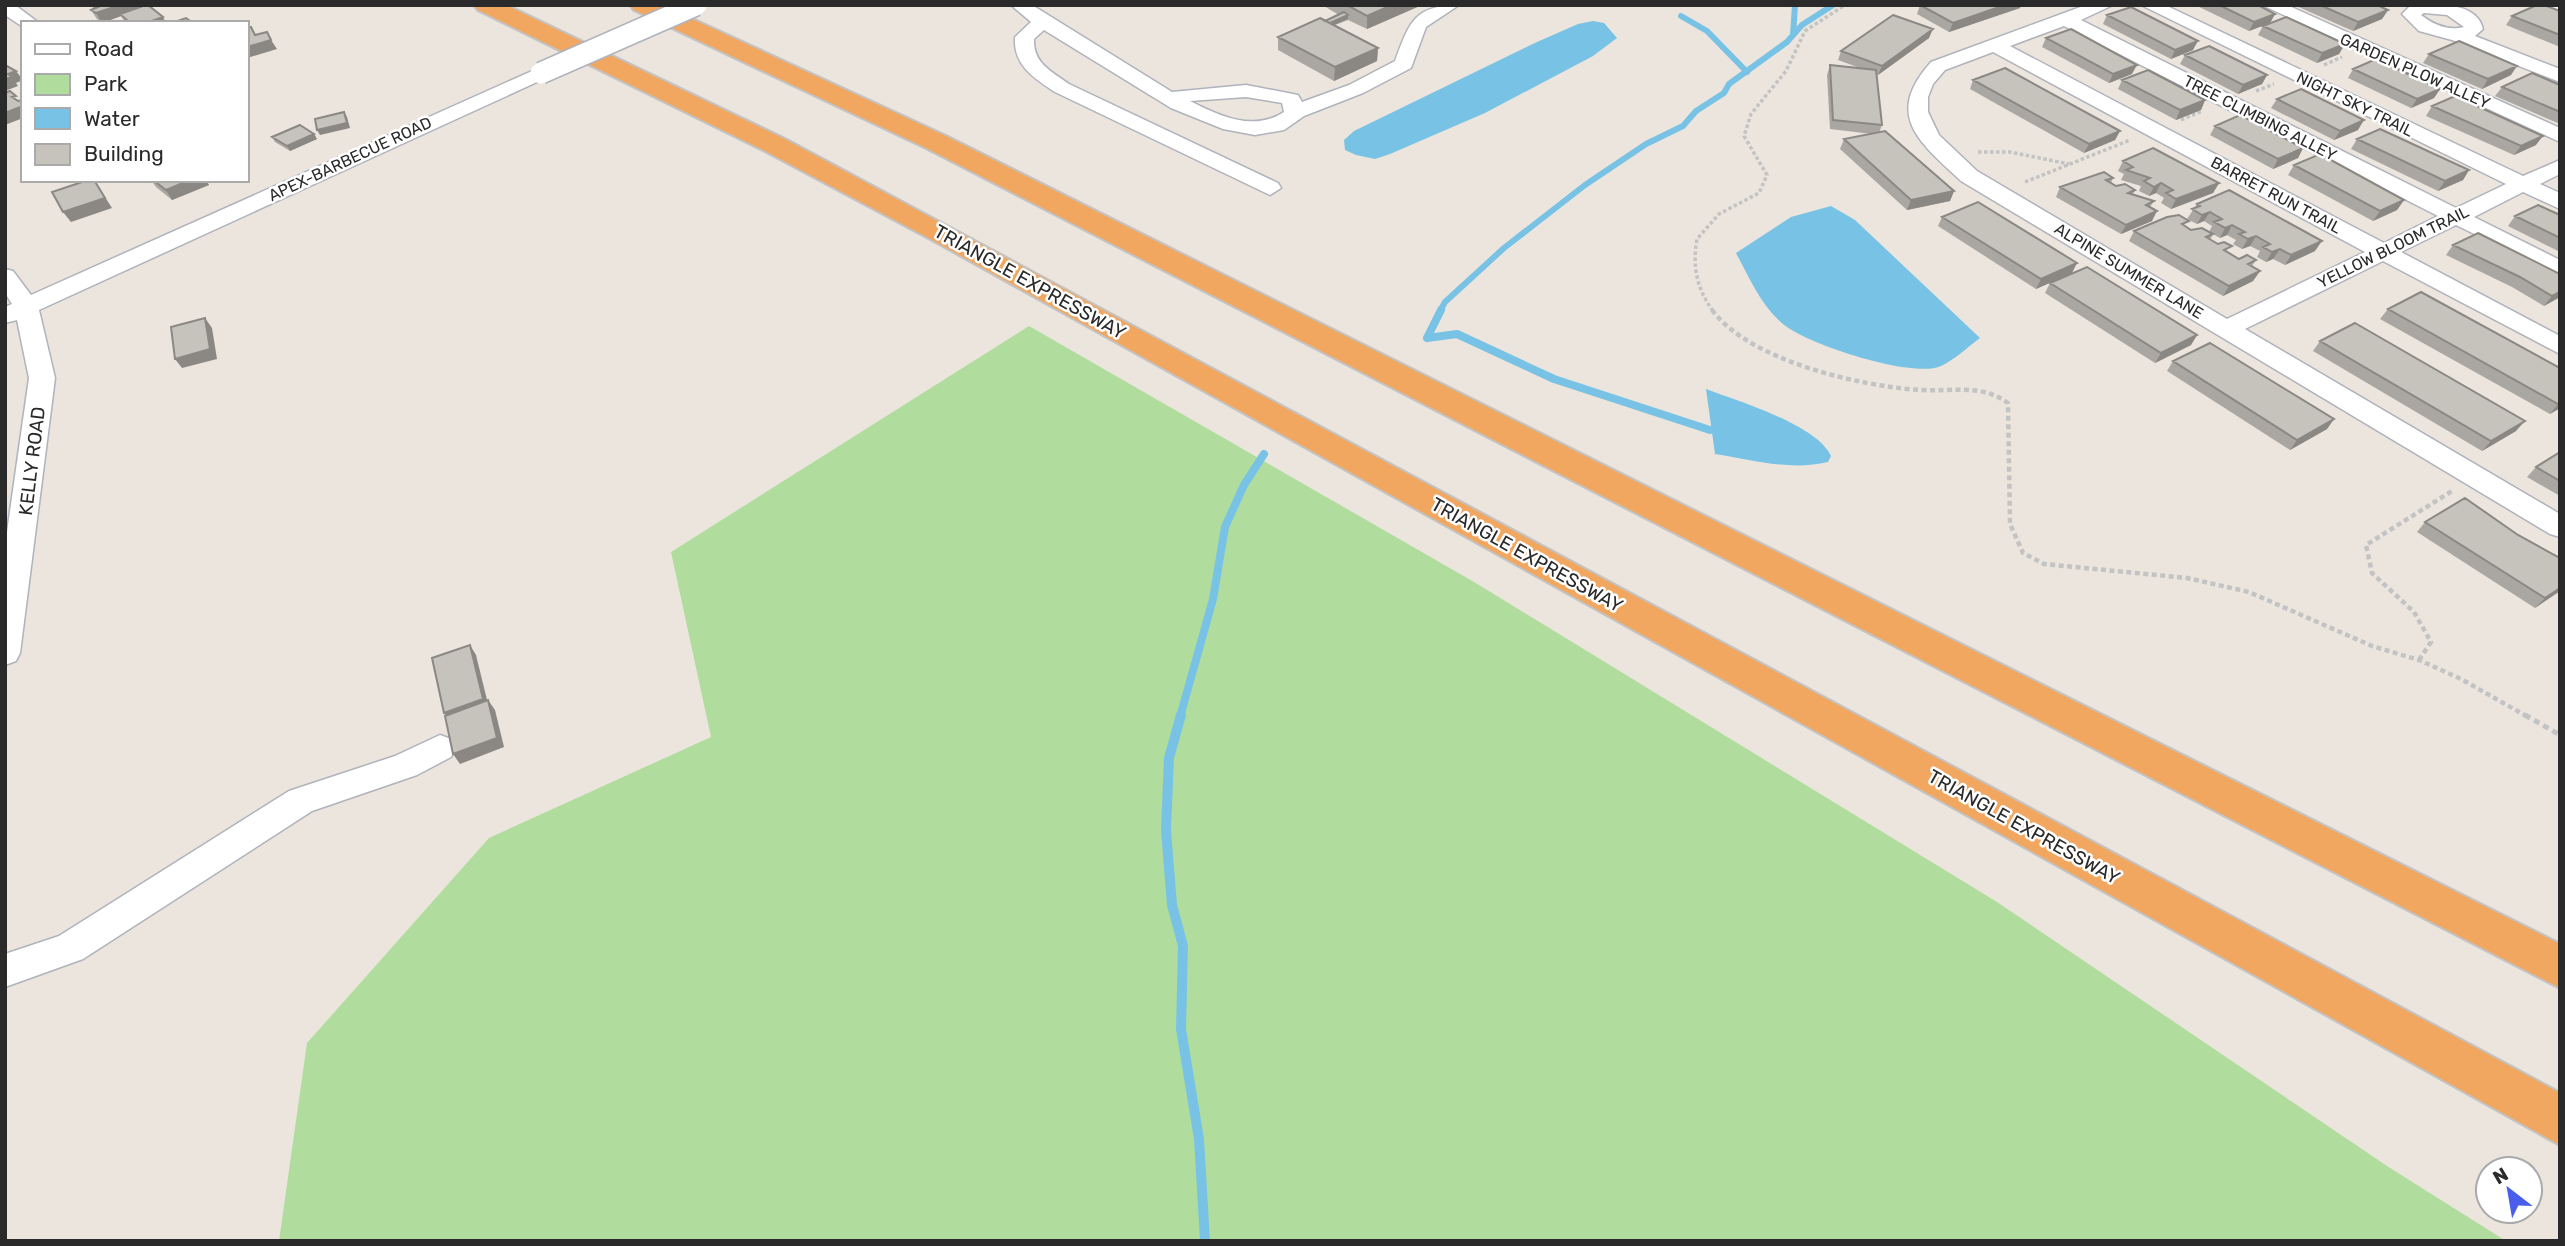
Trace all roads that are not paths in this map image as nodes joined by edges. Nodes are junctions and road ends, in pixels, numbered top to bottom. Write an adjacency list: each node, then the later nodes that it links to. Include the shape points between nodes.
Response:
1 (486, 5): 43 (highway, TRIANGLE EXPRESSWAY, via 775,145 935,230)
2 (642, 5): 41 (highway, via 936,142)
3 (696, 5): 35 (street, APEX-BARBECUE ROAD, bridge)
4 (1020, 5): 18 (street)
5 (1450, 5): 25 (street, via 1418,24 1404,64 1332,100)
6 (2104, 5): 16 (street, ALPINE SUMMER LANE)
7 (2150, 5): 28 (street, NIGHT SKY TRAIL)
8 (2271, 5): 26 (street, GARDEN PLOW ALLEY)
9 (2393, 5): 14 (street)
10 (2477, 5): 15 (street)
11 (2553, 5): 13 (street)
12 (5, 6): 17 (street)
13 (2560, 8)
14 (2420, 9): 15 (street); 20 (street, via 2424,26)
15 (2458, 13): 19 (street)
16 (2064, 19): 21 (street, ALPINE SUMMER LANE); 31 (street, TREE CLIMBING ALLEY)
17 (27, 21)
18 (1042, 22): 24 (street); 29 (street, via 1024,44 1036,70 1062,88)
19 (2475, 27): 20 (street); 22 (street)
20 (2454, 34): 23 (street)
21 (1992, 44): 32 (street, BARRET RUN TRAIL); 36 (street, ALPINE SUMMER LANE, via 1938,66 1924,79 1916,94 1924,130 1969,176)
22 (2560, 64)
23 (2560, 76)
24 (1168, 98): 25 (street, via 1275,92 1291,99); 25 (street, via 1244,128 1274,128 1287,123)
25 (1295, 112)
26 (2560, 136)
27 (2560, 166): 28 (street, YELLOW BLOOM TRAIL)
28 (2522, 184): 30 (street, NIGHT SKY TRAIL); 31 (street, YELLOW BLOOM TRAIL)
29 (1270, 188)
30 (2560, 202)
31 (2455, 216): 32 (street, YELLOW BLOOM TRAIL); 33 (street, TREE CLIMBING ALLEY)
32 (2384, 252): 36 (street, YELLOW BLOOM TRAIL); 37 (street, BARRET RUN TRAIL)
33 (2560, 269)
34 (5, 276): 35 (street, KELLY ROAD)
35 (16, 311): 39 (street, KELLY ROAD, via 42,378)
36 (2227, 328): 38 (street, ALPINE SUMMER LANE)
37 (2560, 346)
38 (2560, 527)
39 (5, 653)
40 (440, 748): 42 (street, via 406,766 301,801 70,948)
41 (2560, 967)
42 (5, 971)
43 (2560, 1120)

